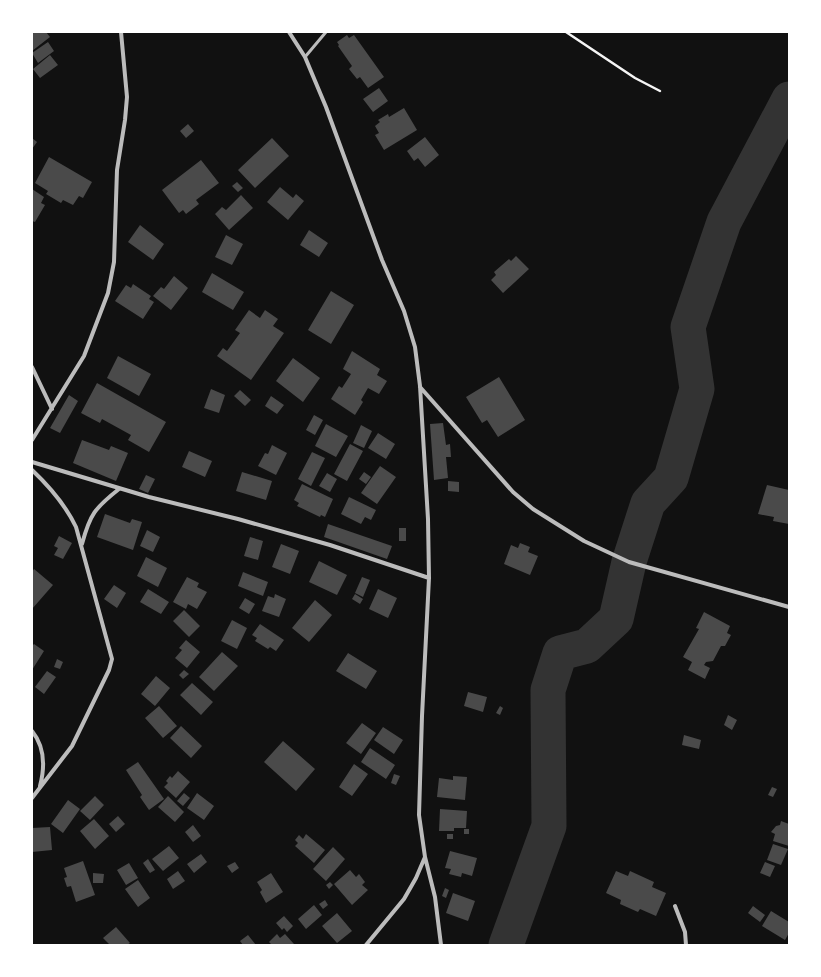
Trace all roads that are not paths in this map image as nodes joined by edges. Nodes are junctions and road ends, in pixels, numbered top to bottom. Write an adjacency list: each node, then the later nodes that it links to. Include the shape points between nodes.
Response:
1 (122, 32): 7 (street, via 127,97 117,170 114,262 108,293 84,356)
2 (289, 32): 4 (street)
3 (326, 32): 4 (lane)
4 (305, 57): 6 (street, via 404,311 415,347)
5 (32, 366): 7 (street)
6 (420, 386): 13 (street); 14 (street, via 513,492 533,509 584,541 630,562)
7 (52, 409): 8 (street)
8 (32, 440)
9 (32, 462): 11 (street)
10 (32, 470): 12 (street, via 48,484 67,507)
11 (119, 489): 12 (street, via 100,504 88,523); 13 (street, via 330,545)
12 (81, 546): 16 (street, via 112,659 72,746)
13 (429, 578): 18 (street, via 420,808)
14 (789, 607)
15 (32, 731): 16 (street, via 43,754 44,771)
16 (40, 788): 17 (street)
17 (32, 798)
18 (425, 856): 20 (street, via 404,899); 21 (street, via 435,898)
19 (676, 906): 22 (street, via 685,932)
20 (366, 945)
21 (441, 945)
22 (686, 945)

